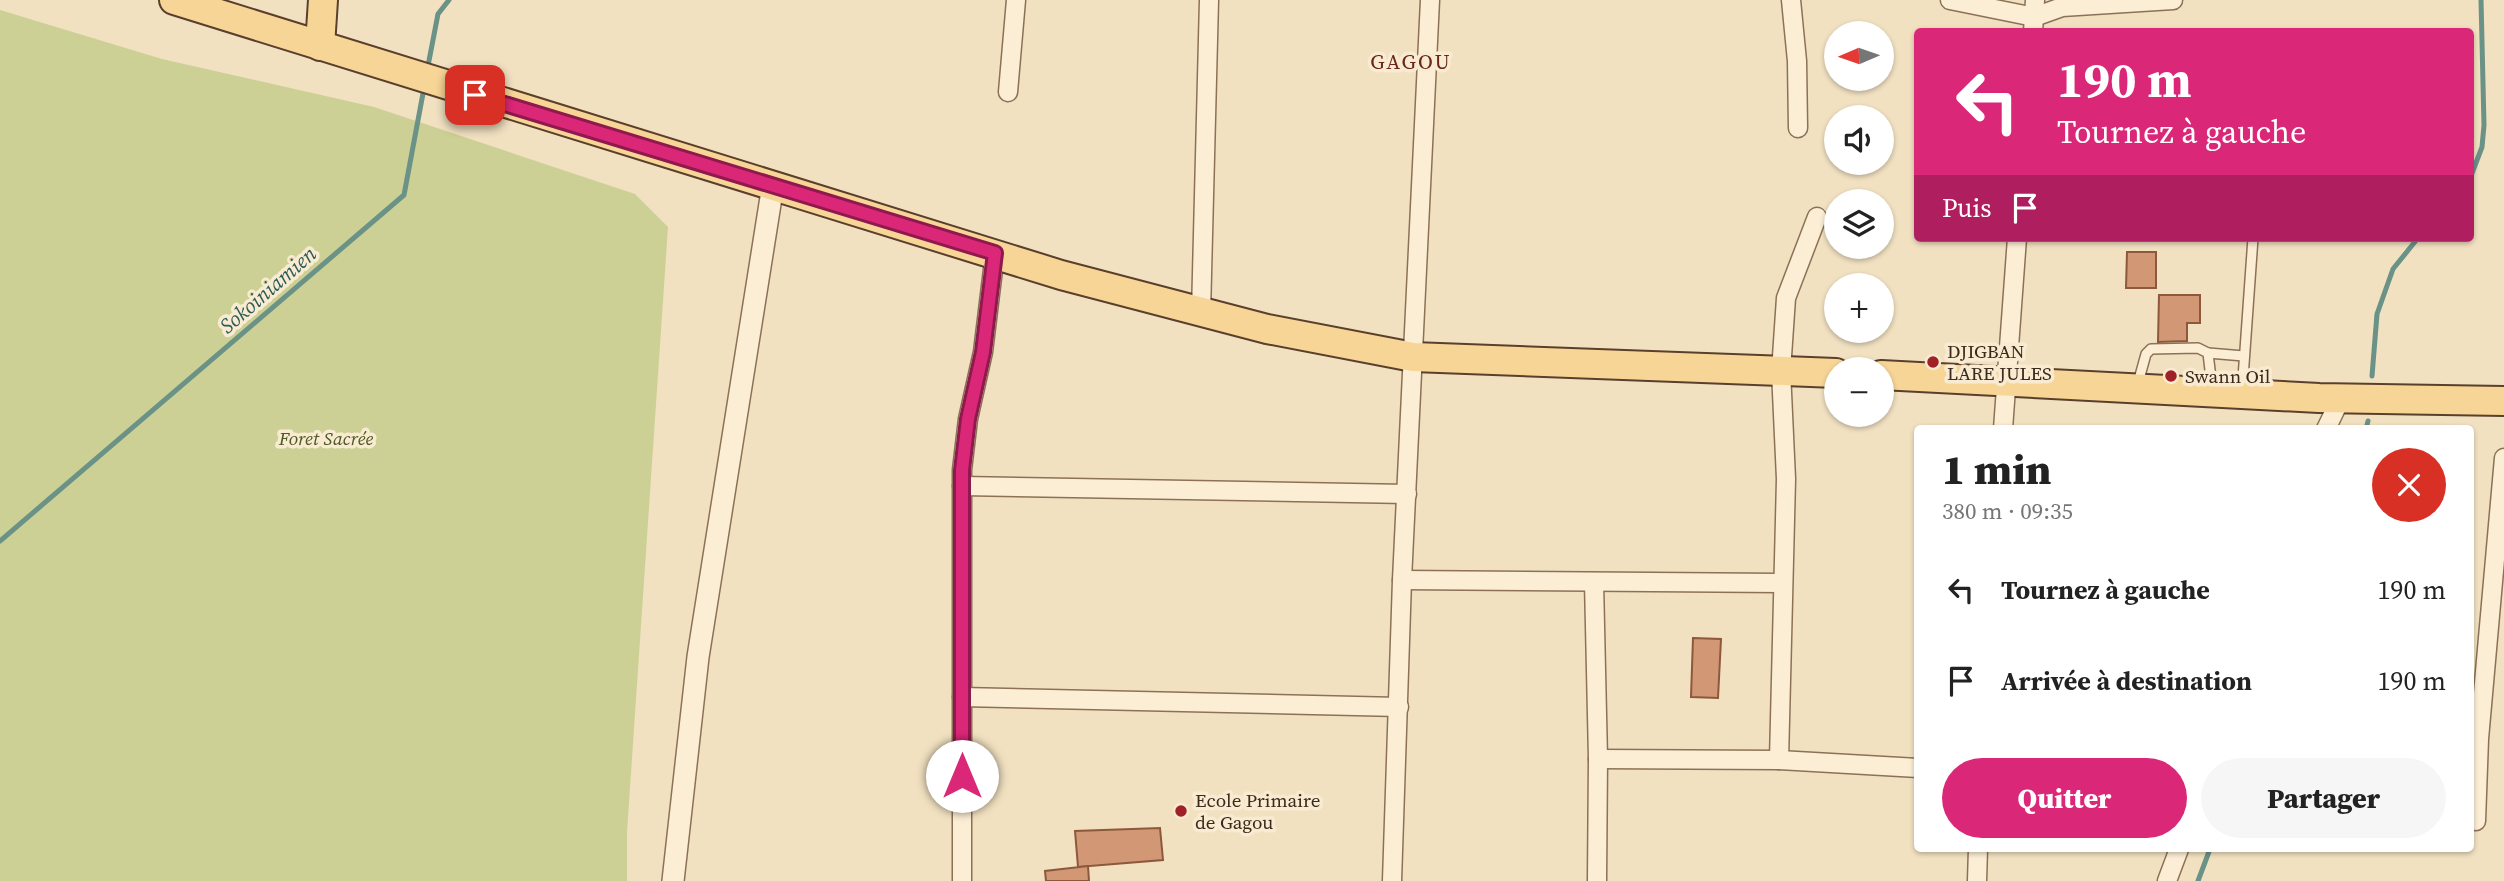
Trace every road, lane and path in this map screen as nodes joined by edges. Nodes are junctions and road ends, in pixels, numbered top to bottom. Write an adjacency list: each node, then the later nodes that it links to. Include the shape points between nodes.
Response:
1 (174, 0): 10 (main road)
2 (323, 0): 10 (main road)
3 (1016, 0): 11 (street)
4 (1209, 0): 18 (street)
5 (1430, 0): 21 (street)
6 (1791, 0): 12 (street)
7 (1950, 0): 9 (street)
8 (2173, 0): 9 (street, via 2062,7)
9 (2034, 16)
10 (320, 46): 13 (main road)
11 (1008, 92)
12 (1798, 128)
13 (773, 185): 17 (main road); 47 (street, via 698,657)
14 (1817, 216): 22 (street, via 1786,298)
15 (2017, 242): 25 (street)
16 (2253, 242): 20 (lane)
17 (995, 253): 18 (main road); 34 (street)
18 (1201, 313): 21 (main road)
19 (2208, 353): 20 (lane); 26 (lane, via 2198,348 2151,349); 27 (lane)
20 (2244, 356): 28 (lane)
21 (1413, 357): 22 (main road); 35 (street)
22 (1781, 371): 23 (main road); 38 (street, via 1786,479)
23 (1824, 373)
24 (1894, 375): 25 (main road)
25 (2006, 382): 26 (main road); 31 (street)
26 (2136, 389): 27 (main road)
27 (2213, 393): 28 (main road)
28 (2242, 394): 29 (main road)
29 (2341, 398): 30 (main road); 32 (street)
30 (2504, 401)
31 (2003, 425)
32 (2328, 425)
33 (2504, 458): 44 (street)
34 (961, 486): 35 (street); 39 (street)
35 (1407, 494): 36 (street)
36 (1402, 580): 37 (street); 40 (street)
37 (1594, 582): 38 (street); 41 (street)
38 (1781, 583): 42 (street)
39 (962, 697): 40 (street); 48 (street)
40 (1399, 707): 49 (street)
41 (1598, 759): 42 (street); 50 (street)
42 (1779, 760): 43 (street)
43 (1914, 768)
44 (2476, 821)
45 (1978, 852): 51 (street)
46 (2178, 852): 52 (street)
47 (673, 881)
48 (962, 881)
49 (1392, 881)
50 (1597, 881)
51 (1977, 881)
52 (2167, 881)

